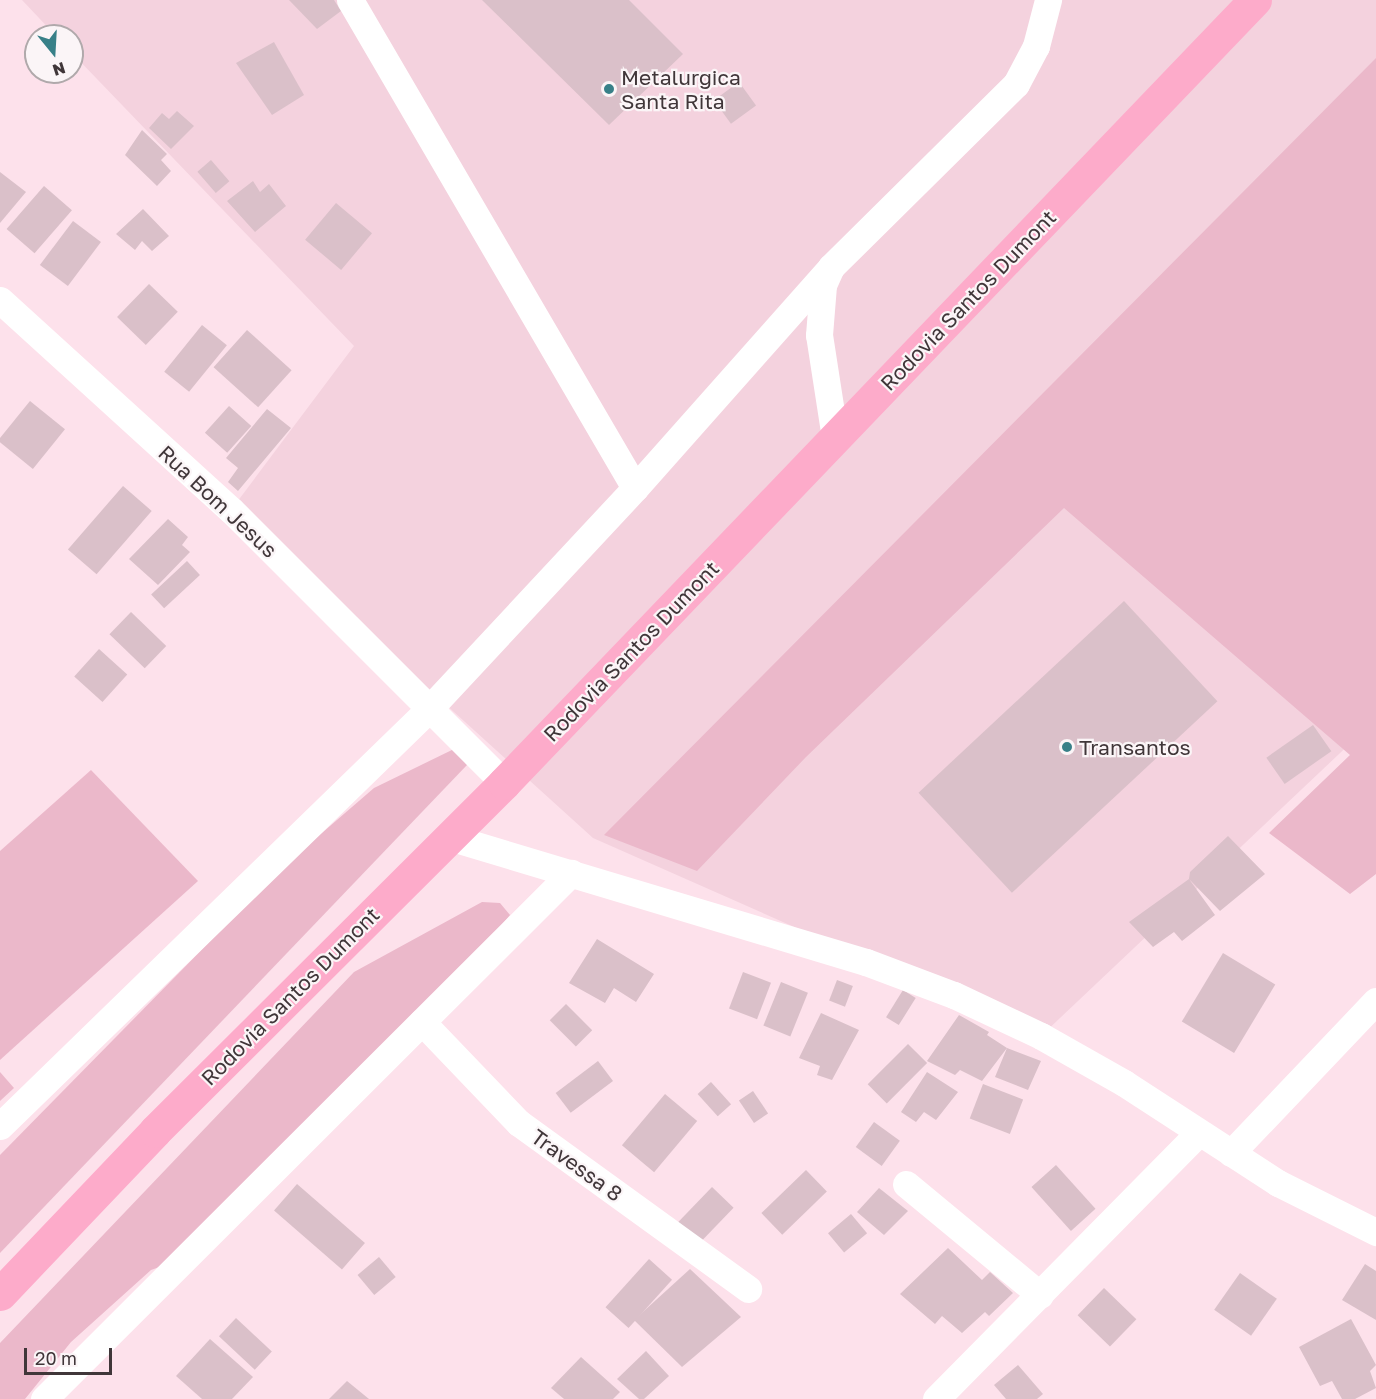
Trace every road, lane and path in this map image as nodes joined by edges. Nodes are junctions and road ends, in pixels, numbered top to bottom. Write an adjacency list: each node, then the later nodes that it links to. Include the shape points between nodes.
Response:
1 (350, 0): 7 (street)
2 (1048, 0): 4 (street, via 1036,46 1016,84)
3 (1255, 0): 6 (highway, Rodovia Santos Dumont)
4 (831, 267): 6 (street, via 823,285 819,335); 7 (street)
5 (0, 300): 8 (street, Rua Bom Jesus, via 231,510)
6 (835, 438): 9 (highway, Rodovia Santos Dumont)
7 (635, 488): 8 (street)
8 (429, 709): 9 (street, Rua Bom Jesus); 14 (street)
9 (504, 783): 10 (highway, Rodovia Santos Dumont)
10 (449, 837): 11 (street); 20 (highway, Rodovia Santos Dumont, via 155,1131)
11 (571, 873): 13 (street); 15 (street, via 866,962 954,995 1041,1036 1124,1083)
12 (1376, 1001): 16 (street)
13 (422, 1022): 19 (street, Travessa 8, via 519,1123); 22 (street)
14 (0, 1126)
15 (1198, 1133): 16 (street); 21 (street)
16 (1231, 1153): 18 (street, via 1278,1183)
17 (906, 1184): 21 (street)
18 (1376, 1232)
19 (748, 1289)
20 (0, 1294)
21 (1040, 1295): 23 (street)
22 (44, 1399)
23 (936, 1399)

